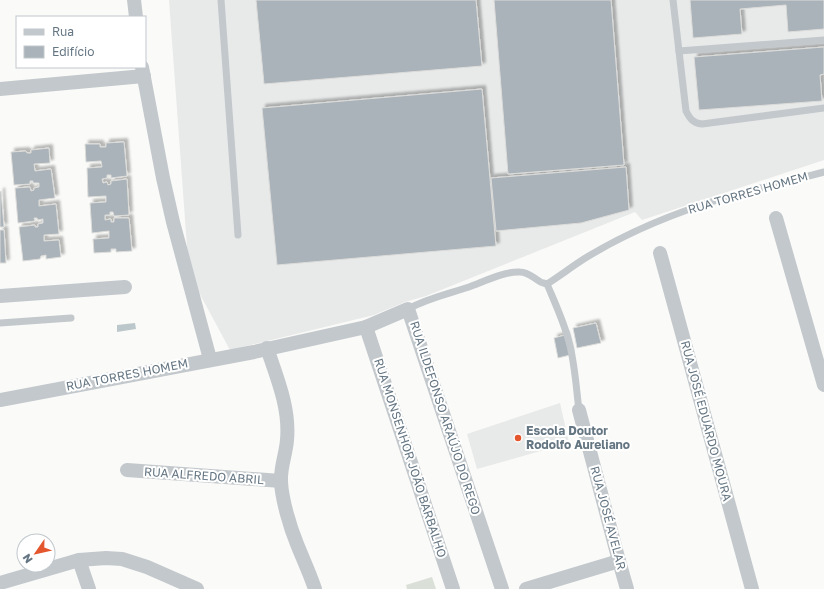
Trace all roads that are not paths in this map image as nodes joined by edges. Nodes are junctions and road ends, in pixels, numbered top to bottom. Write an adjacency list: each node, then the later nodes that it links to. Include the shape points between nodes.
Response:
1 (134, 0): 4 (street)
2 (221, 0): 12 (lane)
3 (673, 0): 6 (lane)
4 (136, 16)
5 (824, 40): 6 (lane)
6 (679, 51): 9 (lane, via 686,111 692,121 697,123)
7 (143, 72): 8 (street); 23 (street, via 173,222)
8 (0, 89)
9 (824, 108)
10 (824, 172): 14 (lane, RUA TORRES HOMEM, via 724,198 676,214 611,243)
11 (776, 218): 24 (street)
12 (238, 235)
13 (660, 253): 39 (street, RUA JOSÉ EDUARDO MOURA)
14 (547, 284): 17 (lane, via 527,273 506,274 420,302); 26 (lane, RUA JOSÉ AVELAR, via 569,342)
15 (125, 287): 16 (street)
16 (0, 296)
17 (408, 309): 20 (street, RUA ILDEFONSO ARAÚJO DO REGO); 36 (street, RUA ILDEFONSO ARAÚJO DO REGO)
18 (71, 318): 19 (lane)
19 (0, 324)
20 (366, 327): 21 (street, RUA ILDEFONSO ARAÚJO DO REGO); 35 (street, RUA MONSENHOR JOÃO BARBALHO)
21 (267, 348): 22 (street, RUA ILDEFONSO ARAÚJO DO REGO); 28 (street, via 284,397 287,421)
22 (254, 352): 23 (street, RUA TORRES HOMEM)
23 (210, 360): 25 (street, RUA TORRES HOMEM)
24 (824, 385)
25 (0, 400)
26 (579, 410): 30 (street, RUA JOSÉ AVELAR)
27 (128, 470): 28 (street, RUA ALFREDO ABRIL)
28 (281, 481): 34 (street, via 289,521)
29 (79, 560): 31 (street); 32 (street); 33 (street, via 122,559)
30 (619, 561): 37 (street); 38 (street, RUA JOSÉ AVELAR)
31 (0, 583)
32 (89, 589)
33 (197, 589)
34 (315, 589)
35 (454, 589)
36 (502, 589)
37 (526, 589)
38 (627, 589)
39 (752, 589)

